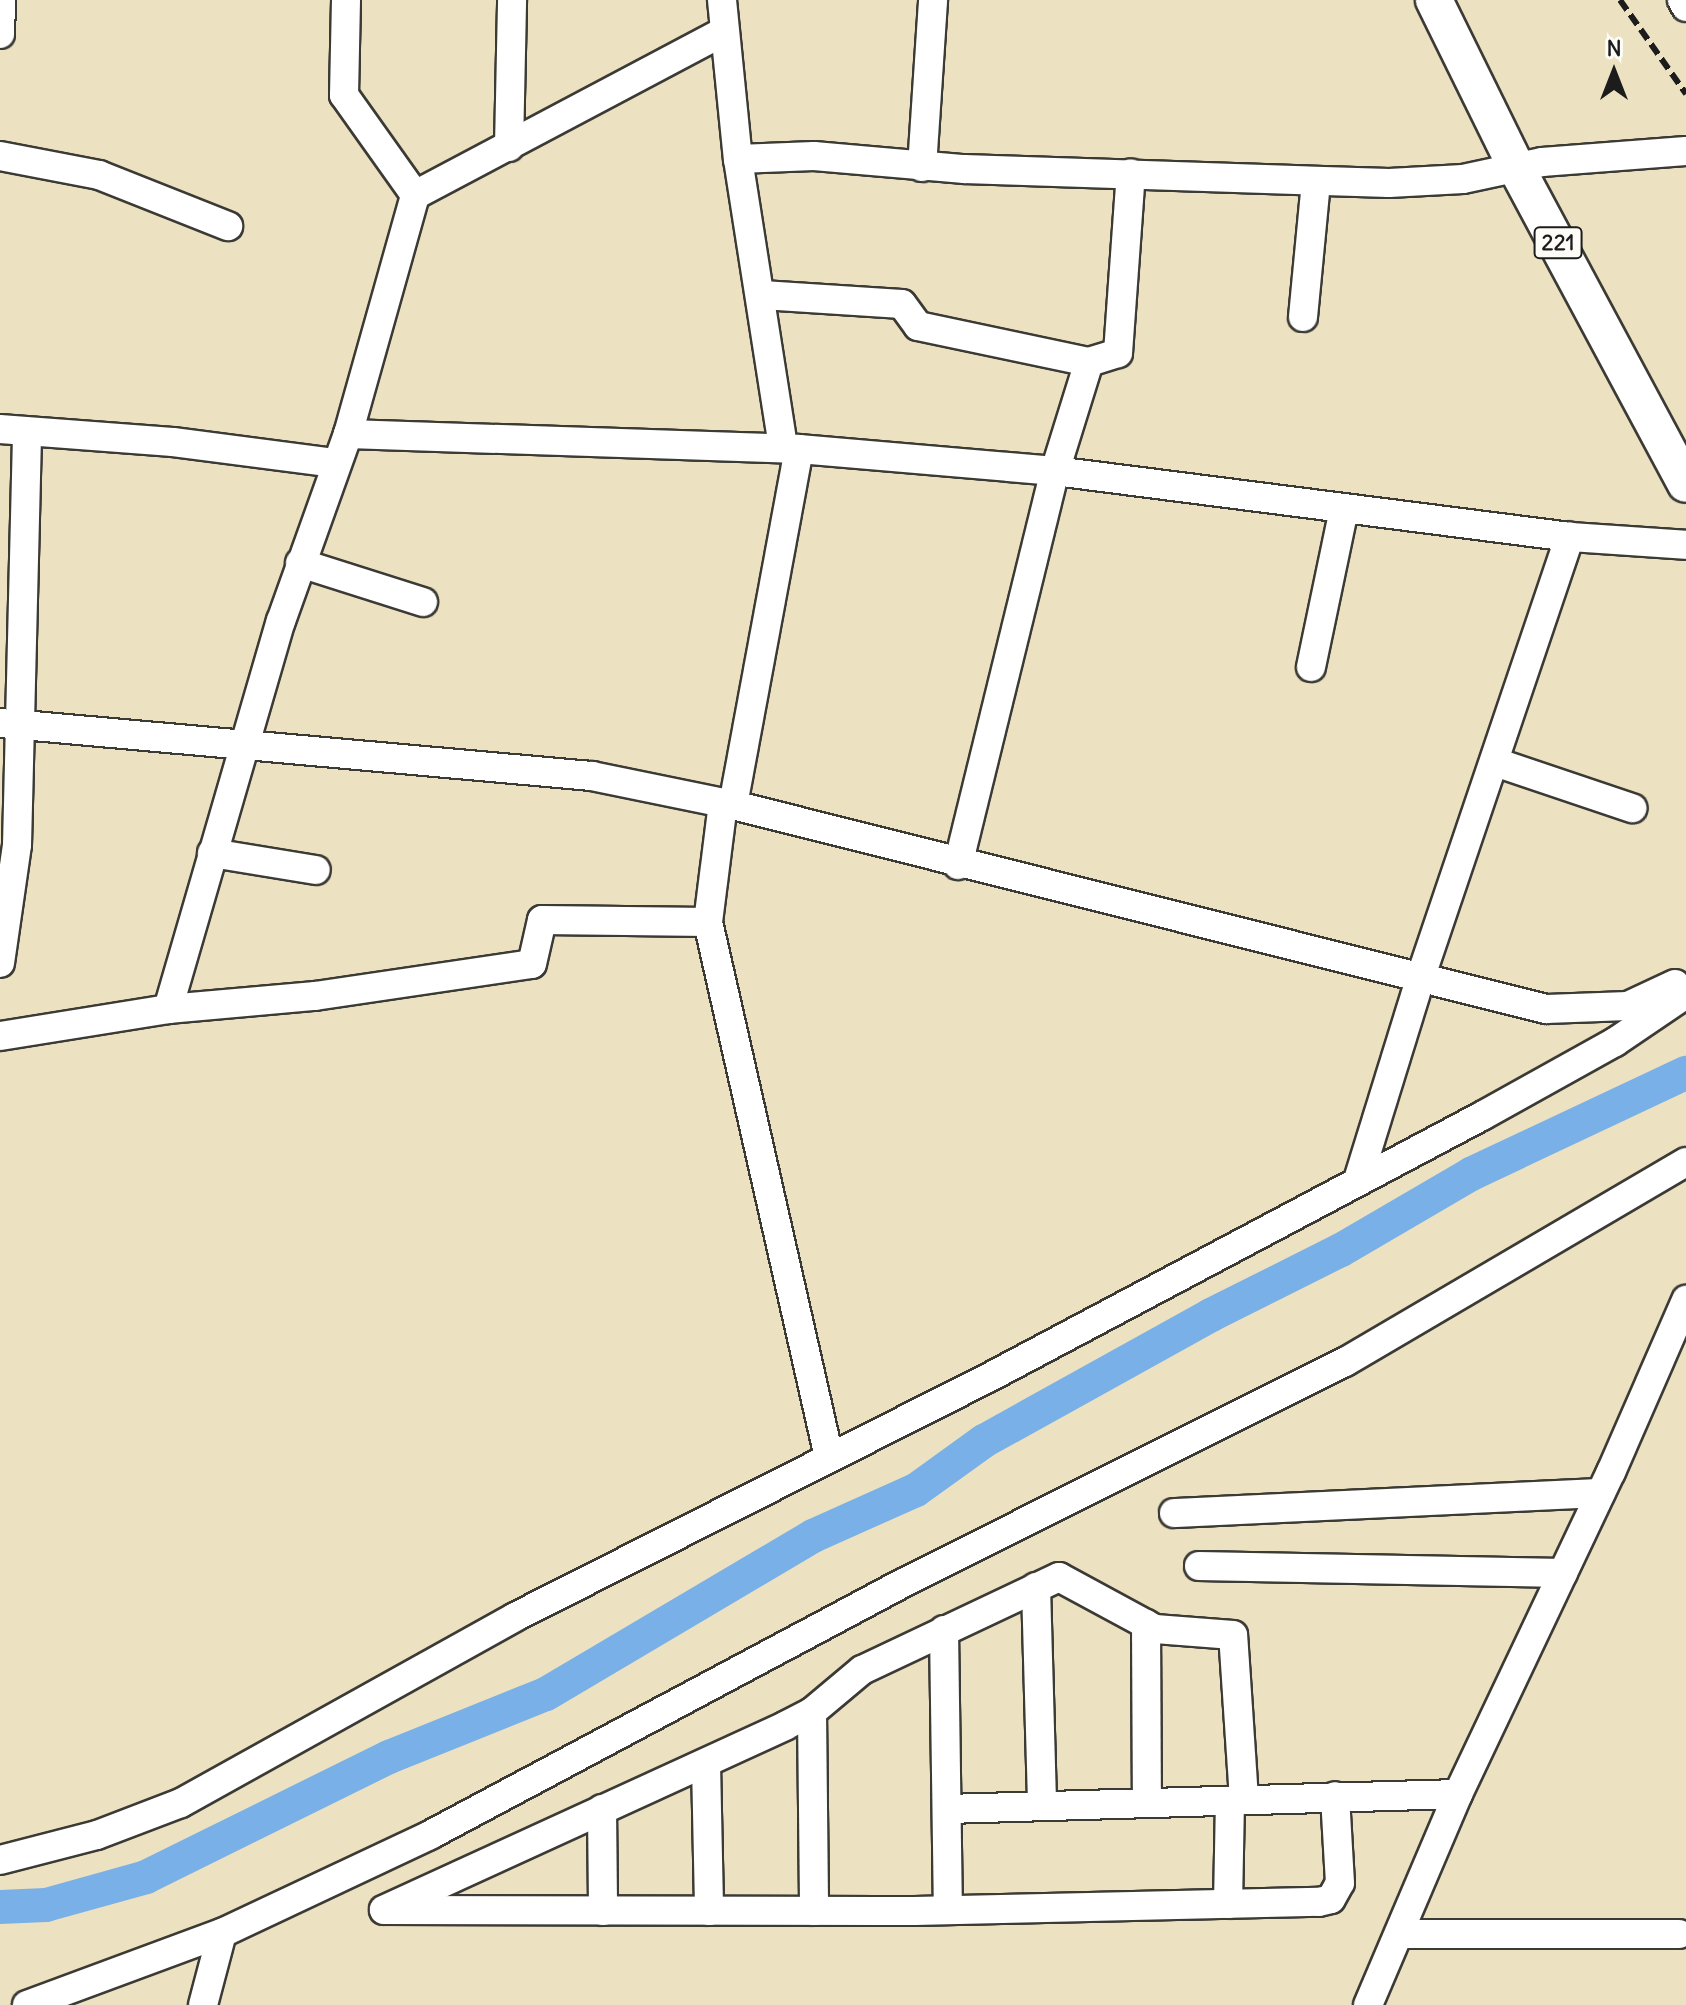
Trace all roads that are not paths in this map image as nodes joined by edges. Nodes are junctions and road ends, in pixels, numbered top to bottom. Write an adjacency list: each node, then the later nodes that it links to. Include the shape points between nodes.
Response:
1 (1, 0): 10 (street)
2 (346, 0): 19 (street, via 344,95)
3 (512, 0): 11 (street)
4 (722, 0): 9 (street)
5 (933, 0): 15 (street)
6 (1434, 0): 16 (main road, 221)
7 (1682, 0): 8 (street)
8 (1686, 7)
9 (723, 32): 11 (street); 14 (street)
10 (0, 34)
11 (509, 147): 19 (street)
12 (1686, 151): 16 (street, via 1542,162)
13 (0, 156): 20 (street, via 99,175)
14 (738, 159): 15 (street, via 814,156); 21 (street)
15 (922, 167): 17 (street)
16 (1517, 169): 18 (street, via 1430,182); 29 (main road, 221)
17 (1131, 173): 18 (street); 23 (street, via 1118,353)
18 (1316, 183): 22 (street)
19 (415, 195): 25 (street)
20 (228, 226)
21 (762, 295): 23 (street, via 902,304 918,326); 26 (street)
22 (1303, 317)
23 (1089, 362): 28 (street)
24 (13, 430): 27 (street, via 173,442); 36 (street)
25 (348, 434): 26 (street); 27 (street)
26 (791, 448): 28 (street); 39 (street)
27 (334, 463): 33 (street)
28 (1055, 471): 30 (street); 43 (street)
29 (1686, 484)
30 (1344, 509): 31 (street); 35 (street)
31 (1570, 537): 32 (street); 38 (street)
32 (1686, 545)
33 (300, 563): 34 (street); 37 (street)
34 (423, 602)
35 (1311, 667)
36 (8, 724): 37 (street); 41 (street)
37 (243, 747): 39 (street, via 476,762 592,776); 42 (street)
38 (1495, 762): 40 (street); 47 (street)
39 (728, 804): 43 (street); 45 (street)
40 (1632, 808)
41 (9, 845): 46 (street)
42 (212, 853): 44 (street); 50 (street)
43 (958, 865): 47 (street)
44 (316, 870)
45 (708, 922): 50 (street, via 542,920 532,964 315,996); 55 (street)
46 (0, 963)
47 (1421, 976): 48 (street, via 1546,1009 1628,1006); 53 (street)
48 (1686, 979)
49 (1686, 994): 53 (street, via 1615,1042)
50 (168, 1009): 51 (street)
51 (0, 1036)
52 (1686, 1162): 80 (street, via 1345,1362 901,1584 430,1835)
53 (1358, 1180): 55 (street)
54 (1686, 1300): 56 (street)
55 (829, 1457): 72 (street, via 515,1617 181,1803 97,1835)
56 (1601, 1493): 57 (street); 59 (street)
57 (1174, 1513)
58 (1199, 1566): 59 (street)
59 (1563, 1573): 65 (street)
60 (1036, 1587): 61 (street, via 1059,1577); 62 (street); 69 (street)
61 (1146, 1624): 67 (street, via 1155,1629 1226,1631 1235,1639); 68 (street)
62 (944, 1630): 63 (street, via 862,1670); 71 (street)
63 (812, 1712): 64 (street); 79 (street)
64 (706, 1763): 70 (street); 78 (street)
65 (1458, 1794): 66 (street); 81 (street)
66 (1335, 1796): 67 (street); 74 (street, via 1340,1883 1331,1899)
67 (1237, 1800): 68 (street); 74 (street)
68 (1147, 1803): 69 (street)
69 (1042, 1806): 71 (street)
70 (602, 1809): 73 (street); 77 (street)
71 (947, 1809): 75 (street)
72 (0, 1860)
73 (489, 1861): 76 (street); 76 (street, via 384,1910)
74 (1228, 1904): 75 (street)
75 (948, 1910): 79 (street)
76 (491, 1911): 77 (street)
77 (603, 1911): 78 (street)
78 (709, 1911): 79 (street)
79 (814, 1911)
80 (222, 1933): 83 (street); 84 (street)
81 (1399, 1934): 82 (street); 85 (street)
82 (1679, 1934)
83 (27, 2005)
84 (203, 2005)
85 (1368, 2005)

